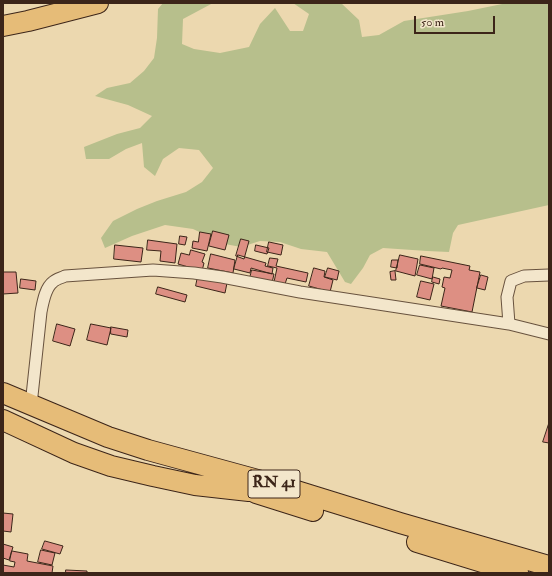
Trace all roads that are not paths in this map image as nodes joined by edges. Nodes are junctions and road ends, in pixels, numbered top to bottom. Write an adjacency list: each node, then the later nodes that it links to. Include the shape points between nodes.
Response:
1 (95, 4): 2 (highway); 3 (highway)
2 (3, 26)
3 (3, 37)
4 (549, 275): 5 (street, via 524,276 511,281 507,297)
5 (509, 324): 6 (street); 8 (street, via 194,273 153,270 65,276 52,282 42,304)
6 (549, 334)
7 (3, 393): 8 (highway, RN 41)
8 (31, 405): 12 (highway, RN 41, via 108,437 148,450 287,488)
9 (3, 408): 11 (highway, via 103,449)
10 (3, 420): 11 (highway, RN 41, via 74,453 111,466 196,485)
11 (249, 491): 13 (highway, RN 41)
12 (549, 566)
13 (510, 572)

